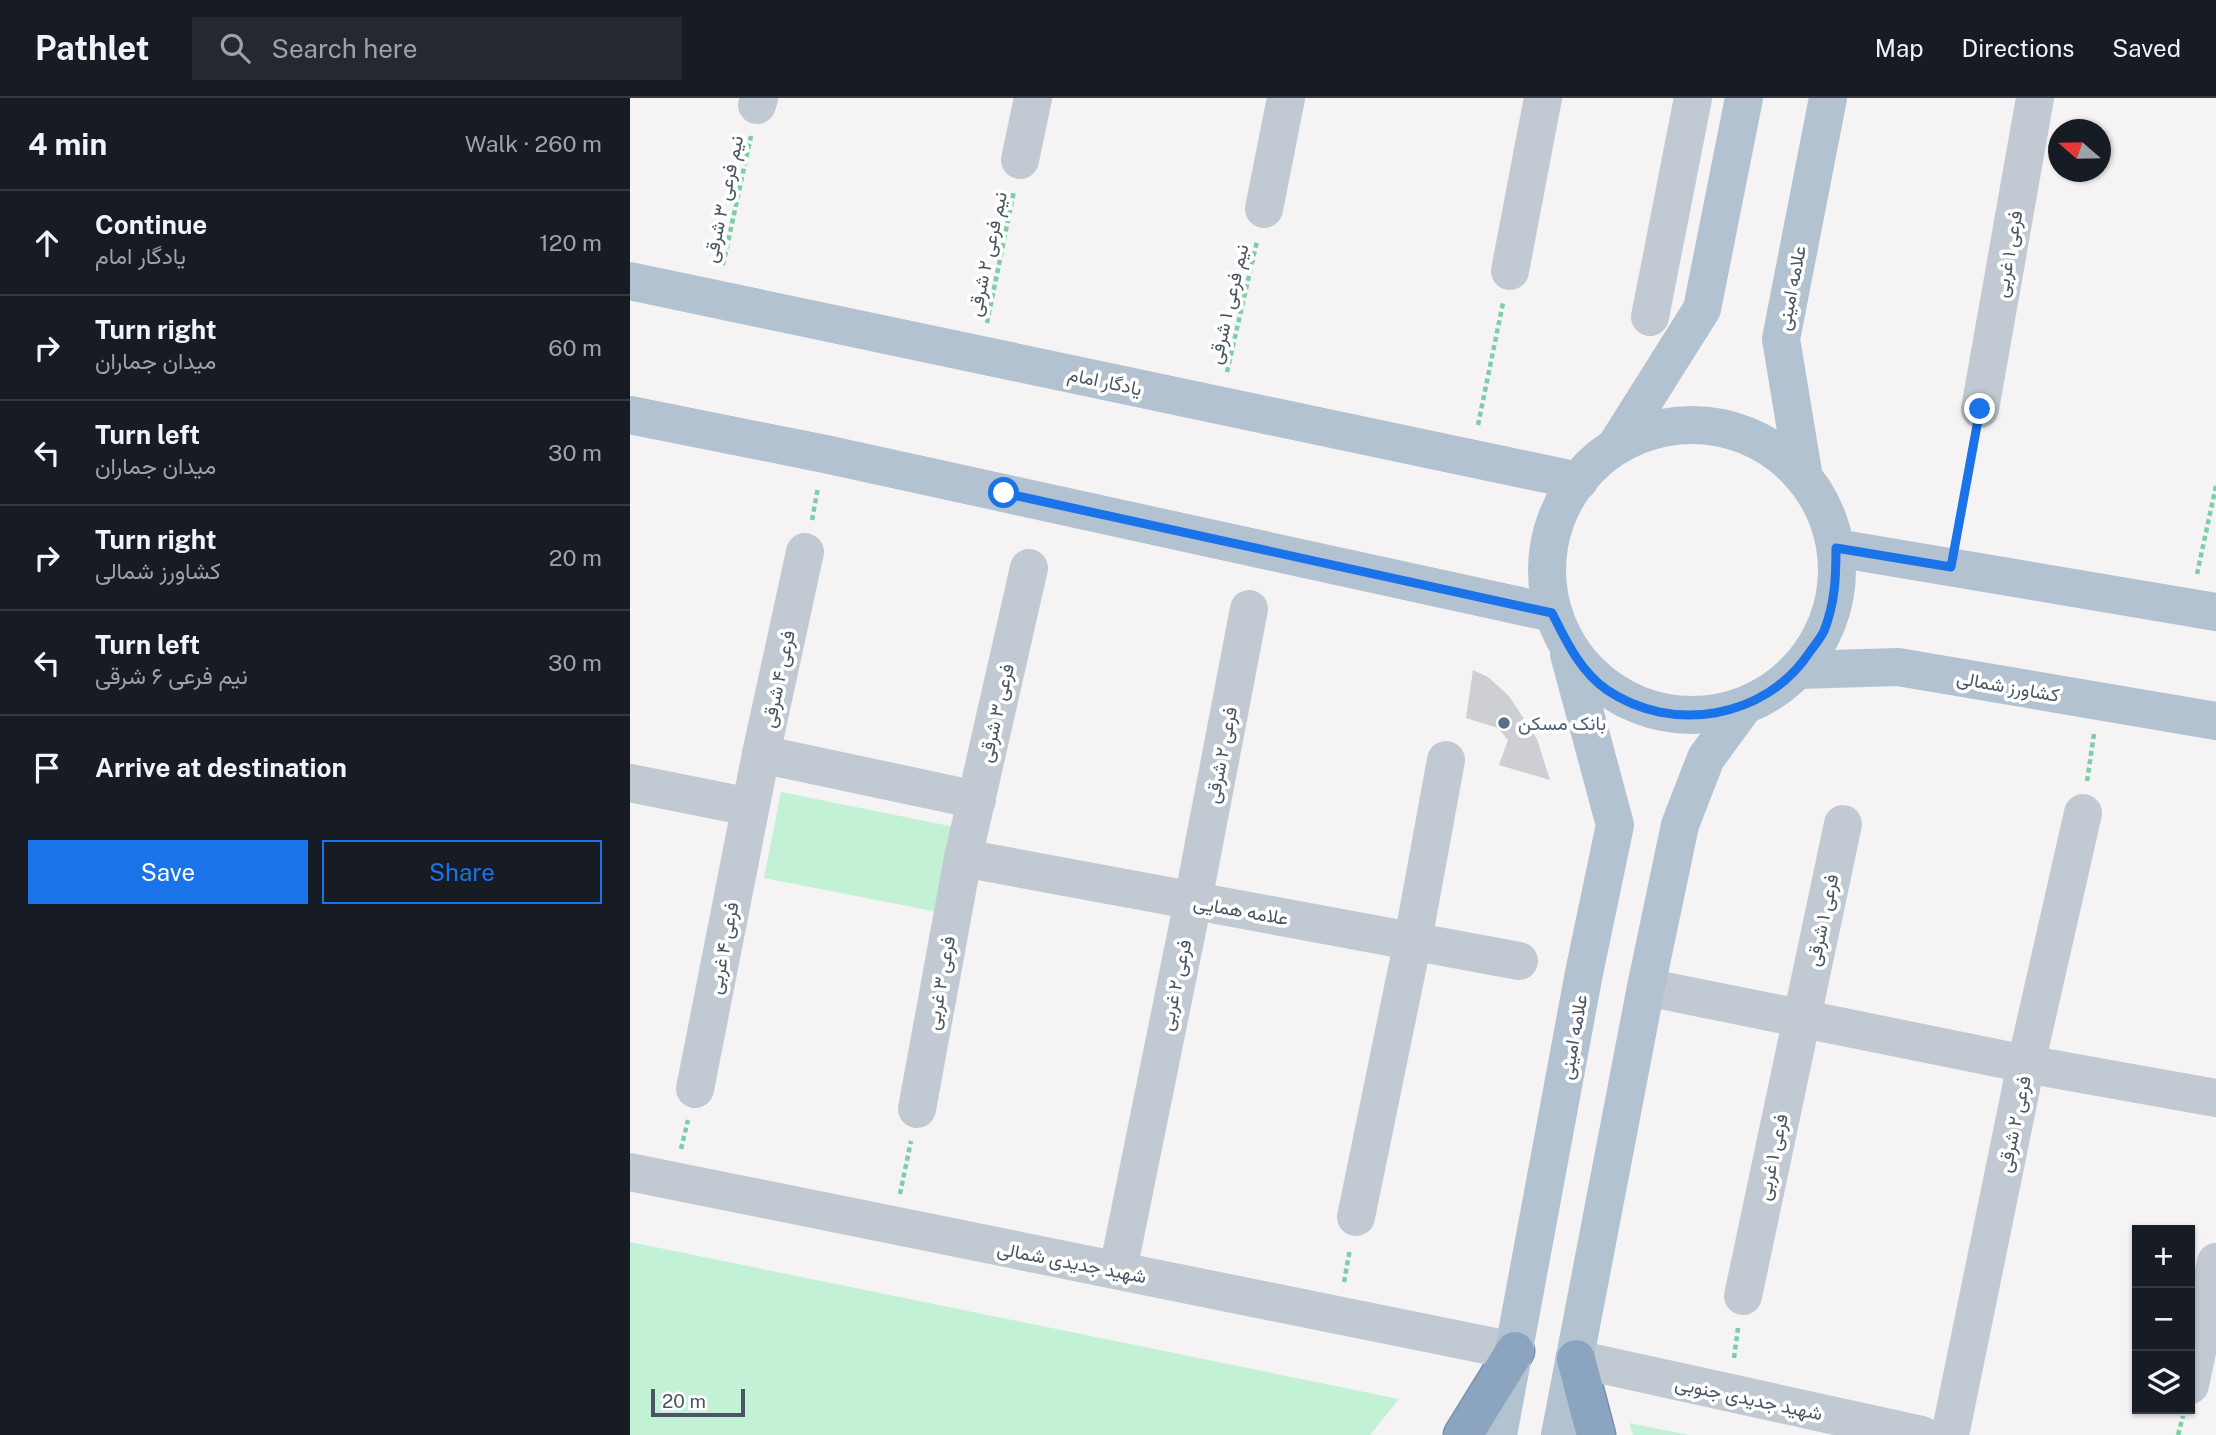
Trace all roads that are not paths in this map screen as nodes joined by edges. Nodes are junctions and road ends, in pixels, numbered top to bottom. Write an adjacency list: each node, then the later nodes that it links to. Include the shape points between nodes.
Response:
1 (1033, 98): 8 (street)
2 (1286, 98): 9 (street)
3 (1543, 98): 10 (street)
4 (1693, 98): 12 (street)
5 (1744, 98): 15 (main road, via 1702,309)
6 (1828, 98): 16 (main road, علامه امینی, via 1781,339)
7 (2035, 98): 13 (street, فرعی ۱ غربی)
8 (1020, 160)
9 (1264, 209)
10 (1510, 271)
11 (630, 281): 17 (main road, یادگار امام)
12 (1650, 317)
13 (1980, 409)
14 (630, 415): 23 (main road, via 825,454)
15 (1617, 444): 16 (main road, via 1661,427 1708,424 1753,437); 17 (main road, علامه امینی)
16 (1804, 478): 18 (main road, via 1820,501)
17 (1579, 481): 23 (main road, علامه امینی, via 1556,516 1546,564)
18 (1836, 548): 22 (main road); 24 (main road, via 1836,590 1823,633)
19 (805, 552): 27 (street, فرعی ۴ شرقی)
20 (1029, 568): 30 (street, فرعی ۳ شرقی)
21 (1249, 609): 35 (street, فرعی ۲ شرقی)
22 (2203, 609)
23 (1559, 628): 25 (main road, via 1573,655 1606,690 1649,710 1697,717); 49 (main road, علامه امینی, via 1615,825)
24 (1798, 670): 25 (main road, via 1773,691); 26 (main road, کشاورز شمالی, via 1898,667)
25 (1744, 706): 38 (main road, via 1706,758 1680,825)
26 (2216, 721)
27 (761, 754): 30 (street); 31 (street, فرعی ۴ شرقی)
28 (1446, 760): 36 (street)
29 (630, 783): 31 (street)
30 (977, 800): 34 (street, فرعی ۳ شرقی)
31 (750, 807): 41 (street, فرعی ۴ غربی)
32 (2083, 813): 40 (street, فرعی ۲ شرقی)
33 (1843, 824): 39 (street, فرعی ۱ شرقی)
34 (964, 858): 35 (street, علامه همایی); 43 (street, فرعی ۳ غربی)
35 (1193, 901): 36 (street, علامه همایی); 47 (street, فرعی ۲ غربی)
36 (1413, 940): 37 (street, علامه همایی); 45 (street)
37 (1519, 961)
38 (1646, 987): 39 (street); 50 (main road)
39 (1801, 1017): 40 (street); 48 (street, فرعی ۱ غربی)
40 (2026, 1064): 42 (street); 57 (street, فرعی ۲ شرقی)
41 (695, 1089)
42 (2216, 1098)
43 (917, 1109)
44 (630, 1172): 47 (street, شهید جدیدی شمالی)
45 (1356, 1217)
46 (2216, 1262): 51 (street)
47 (1118, 1270): 49 (street, شهید جدیدی شمالی)
48 (1743, 1296)
49 (1515, 1350): 52 (highway); 53 (main road, علامه امینی)
50 (1576, 1359): 54 (main road); 55 (highway); 56 (street, شهید جدیدی جنوبی)
51 (2195, 1361)
52 (1463, 1435)
53 (1498, 1435)
54 (1560, 1435)
55 (1596, 1435)
56 (1922, 1435)
57 (1950, 1435)

